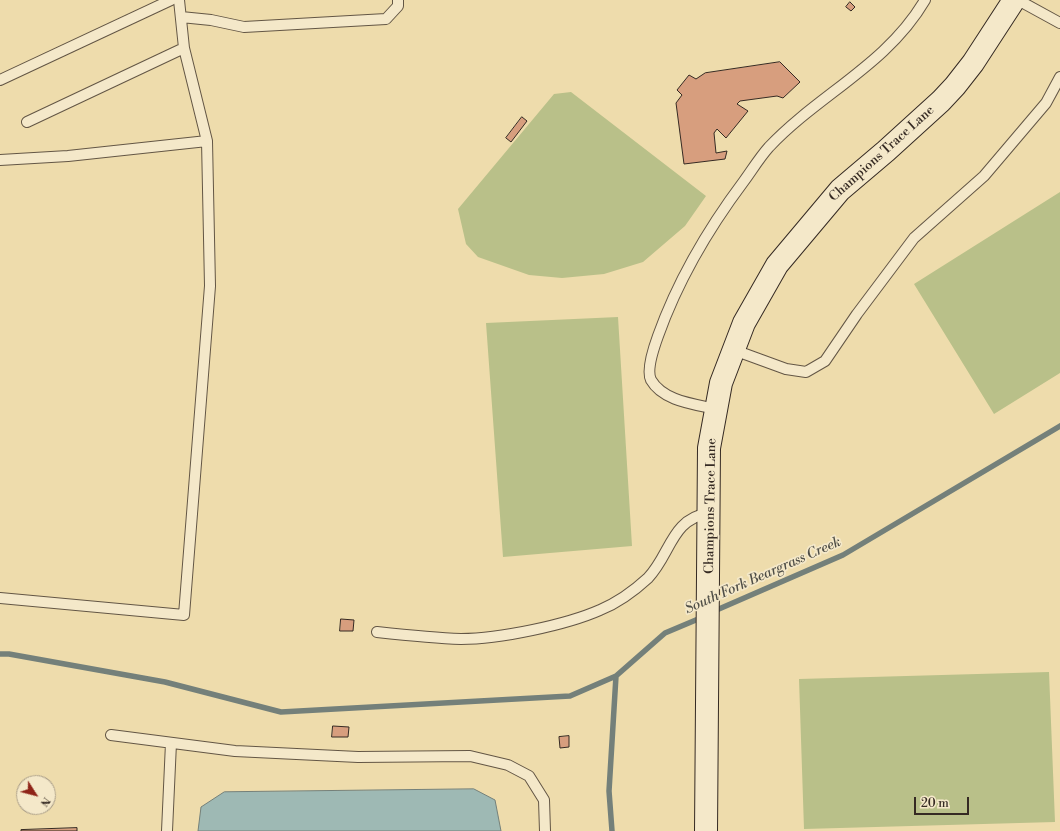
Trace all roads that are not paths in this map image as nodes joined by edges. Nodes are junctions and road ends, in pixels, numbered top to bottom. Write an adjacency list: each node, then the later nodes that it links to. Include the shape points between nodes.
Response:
1 (171, 0): 11 (lane)
2 (179, 0): 7 (lane)
3 (398, 0): 7 (lane, via 398,6 386,19 244,27)
4 (925, 0): 16 (lane, via 897,39 860,73 803,115 769,147 700,246 671,301 651,356 650,379 660,392 678,400)
5 (1014, 0): 15 (street, Champions Trace Lane, via 973,64 955,86 820,211 777,265 744,323)
6 (1018, 0): 8 (lane)
7 (181, 17): 9 (lane)
8 (1060, 23)
9 (184, 48): 12 (lane); 13 (lane)
10 (1060, 77): 15 (lane, via 1046,104 984,176 914,238 856,314 825,361 806,372 786,369)
11 (0, 80)
12 (27, 122)
13 (206, 140): 14 (lane, via 68,156); 18 (lane, via 210,286 184,615)
14 (0, 160)
15 (734, 350): 16 (street, Champions Trace Lane)
16 (716, 409): 17 (street, Champions Trace Lane, via 709,448)
17 (709, 513): 19 (lane, via 697,515 684,524 671,538 658,565 648,577 635,589 601,610 568,621 495,637 462,639); 24 (street, Champions Trace Lane)
18 (0, 598)
19 (377, 632)
20 (111, 736): 21 (lane)
21 (171, 743): 22 (lane); 23 (lane, via 236,751 358,757 470,756 508,765 529,776 544,800)
22 (167, 831)
23 (545, 831)
24 (706, 831)

